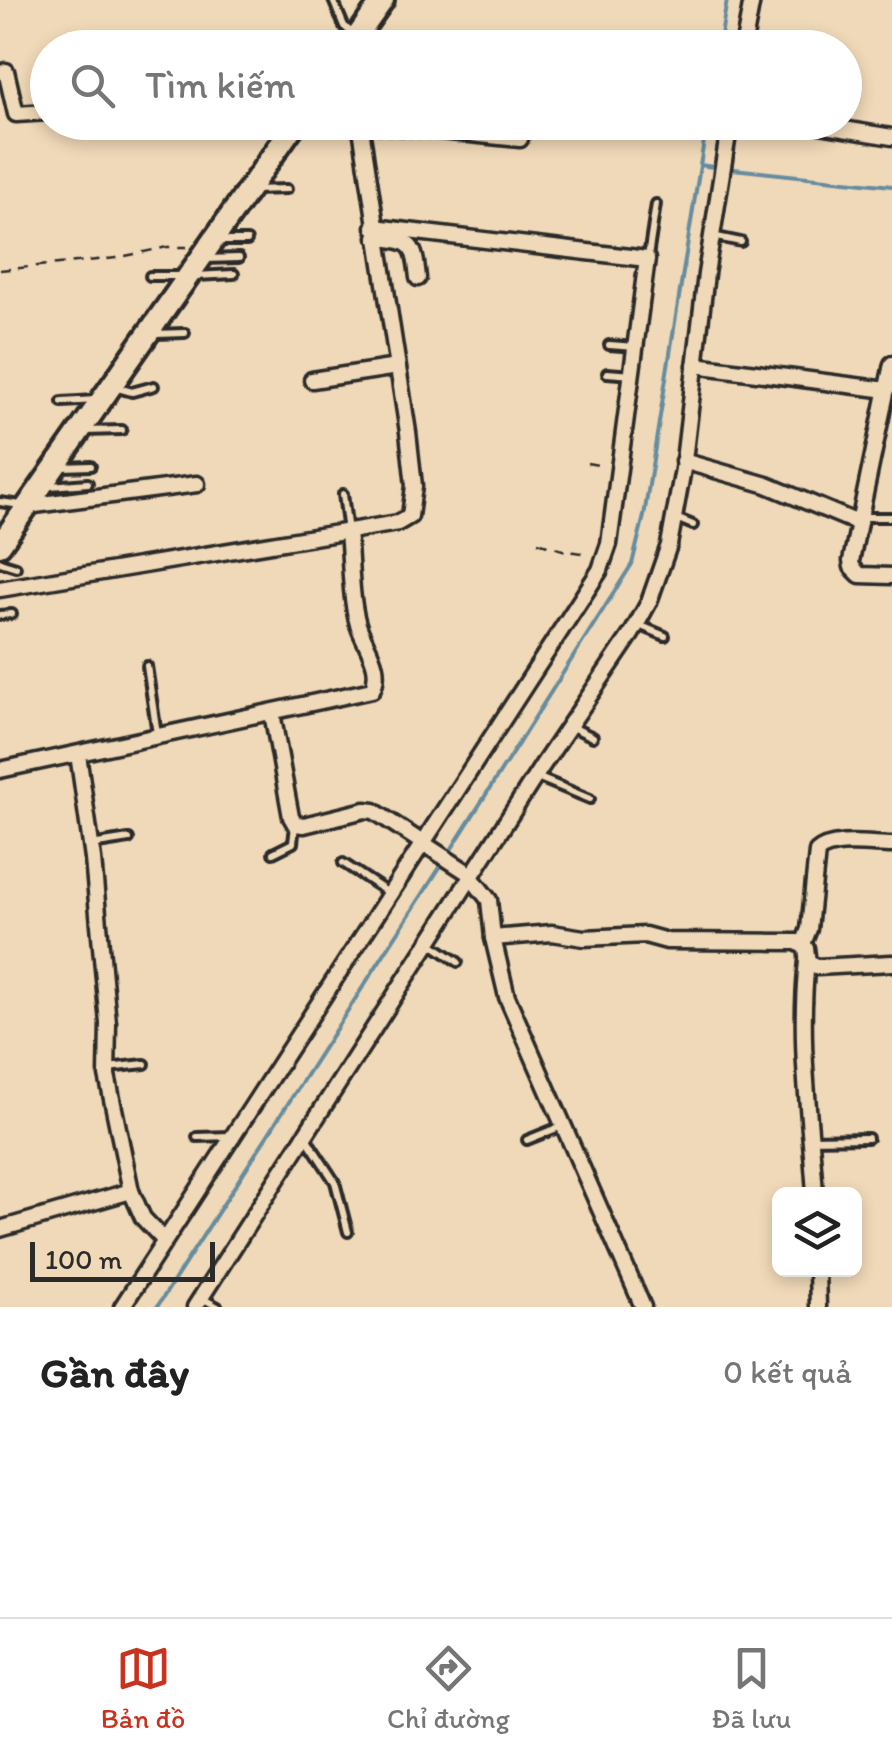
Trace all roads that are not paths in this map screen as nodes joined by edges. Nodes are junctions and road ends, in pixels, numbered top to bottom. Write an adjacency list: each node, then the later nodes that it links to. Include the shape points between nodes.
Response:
1 (333, 0): 4 (lane)
2 (383, 0): 5 (main road)
3 (752, 0): 6 (street)
4 (346, 30)
5 (361, 30)
6 (746, 30)
7 (6, 71): 8 (street, via 16,114)
8 (30, 113)
9 (862, 131): 10 (street)
10 (892, 136)
11 (283, 140): 15 (main road)
12 (362, 140): 17 (street)
13 (727, 140): 18 (street)
14 (287, 189): 15 (lane)
15 (248, 190): 21 (main road)
16 (656, 204): 23 (lane)
17 (375, 232): 23 (street); 26 (street, via 415,249); 33 (street)
18 (712, 236): 20 (lane); 32 (street)
19 (247, 241): 21 (lane)
20 (740, 242)
21 (202, 256): 22 (lane); 24 (lane); 25 (lane); 28 (main road)
22 (239, 258)
23 (648, 259): 30 (street)
24 (234, 274)
25 (150, 276)
26 (418, 278)
27 (185, 333): 28 (lane)
28 (148, 334): 39 (main road)
29 (609, 344): 30 (lane)
30 (637, 348): 35 (street)
31 (892, 364): 38 (street)
32 (695, 365): 38 (street); 43 (street)
33 (397, 367): 36 (street); 56 (street, via 414,478 410,516)
34 (607, 373): 35 (lane)
35 (634, 376): 77 (street, via 606,557)
36 (312, 380)
37 (154, 386): 39 (lane)
38 (888, 390): 54 (street)
39 (107, 392): 40 (lane); 42 (main road)
40 (62, 402)
41 (122, 430): 42 (lane)
42 (80, 431): 45 (main road)
43 (683, 461): 52 (street); 54 (street)
44 (91, 466): 45 (lane)
45 (54, 468): 48 (main road)
46 (88, 483): 48 (lane)
47 (197, 484): 51 (street)
48 (41, 486): 51 (main road)
49 (342, 494): 56 (lane)
50 (0, 502): 51 (lane)
51 (27, 506): 57 (main road)
52 (674, 517): 55 (lane); 64 (street, via 659,577)
53 (892, 517): 54 (lane)
54 (859, 520): 60 (street, via 852,567 860,575)
55 (694, 525)
56 (348, 532): 61 (street); 67 (street, via 358,626 371,650 375,687)
57 (0, 544)
58 (0, 562): 59 (lane)
59 (16, 567)
60 (892, 576)
61 (0, 589)
62 (12, 614): 63 (lane)
63 (0, 615)
64 (637, 624): 65 (lane); 68 (street)
65 (665, 636)
66 (146, 666): 70 (lane)
67 (272, 713): 70 (street); 75 (street)
68 (570, 726): 69 (lane); 73 (street)
69 (594, 736)
70 (157, 737): 71 (street)
71 (78, 754): 72 (street); 78 (street)
72 (0, 770)
73 (536, 776): 74 (lane); 82 (street)
74 (590, 799)
75 (296, 824): 77 (street, via 369,810); 80 (lane, via 294,843)
76 (129, 839): 78 (lane)
77 (425, 843): 82 (street); 83 (street)
78 (91, 845): 91 (street)
79 (892, 845): 86 (street, via 823,846 817,852)
80 (273, 853)
81 (344, 864): 83 (lane)
82 (470, 874): 84 (street, via 489,900); 85 (street)
83 (390, 894): 94 (street)
84 (493, 938): 86 (street, via 645,934 667,941); 92 (street, via 507,997)
85 (429, 943): 88 (lane); 93 (street)
86 (803, 944): 87 (street)
87 (807, 961): 89 (street, via 821,968); 96 (street, via 802,1002)
88 (458, 962)
89 (892, 962)
90 (145, 1064): 91 (lane)
91 (107, 1068): 100 (street)
92 (564, 1126): 98 (lane); 108 (street)
93 (304, 1135): 102 (lane, via 335,1182); 105 (street)
94 (233, 1136): 95 (lane); 103 (street)
95 (197, 1137)
96 (809, 1138): 97 (lane); 99 (street)
97 (868, 1138)
98 (527, 1140)
99 (814, 1187)
100 (131, 1191): 101 (street); 103 (street, via 142,1218)
101 (0, 1229)
102 (348, 1232)
103 (164, 1240): 106 (street)
104 (817, 1277): 109 (street)
105 (198, 1302): 107 (lane)
106 (122, 1307)
107 (218, 1307)
108 (643, 1307)
109 (818, 1307)

